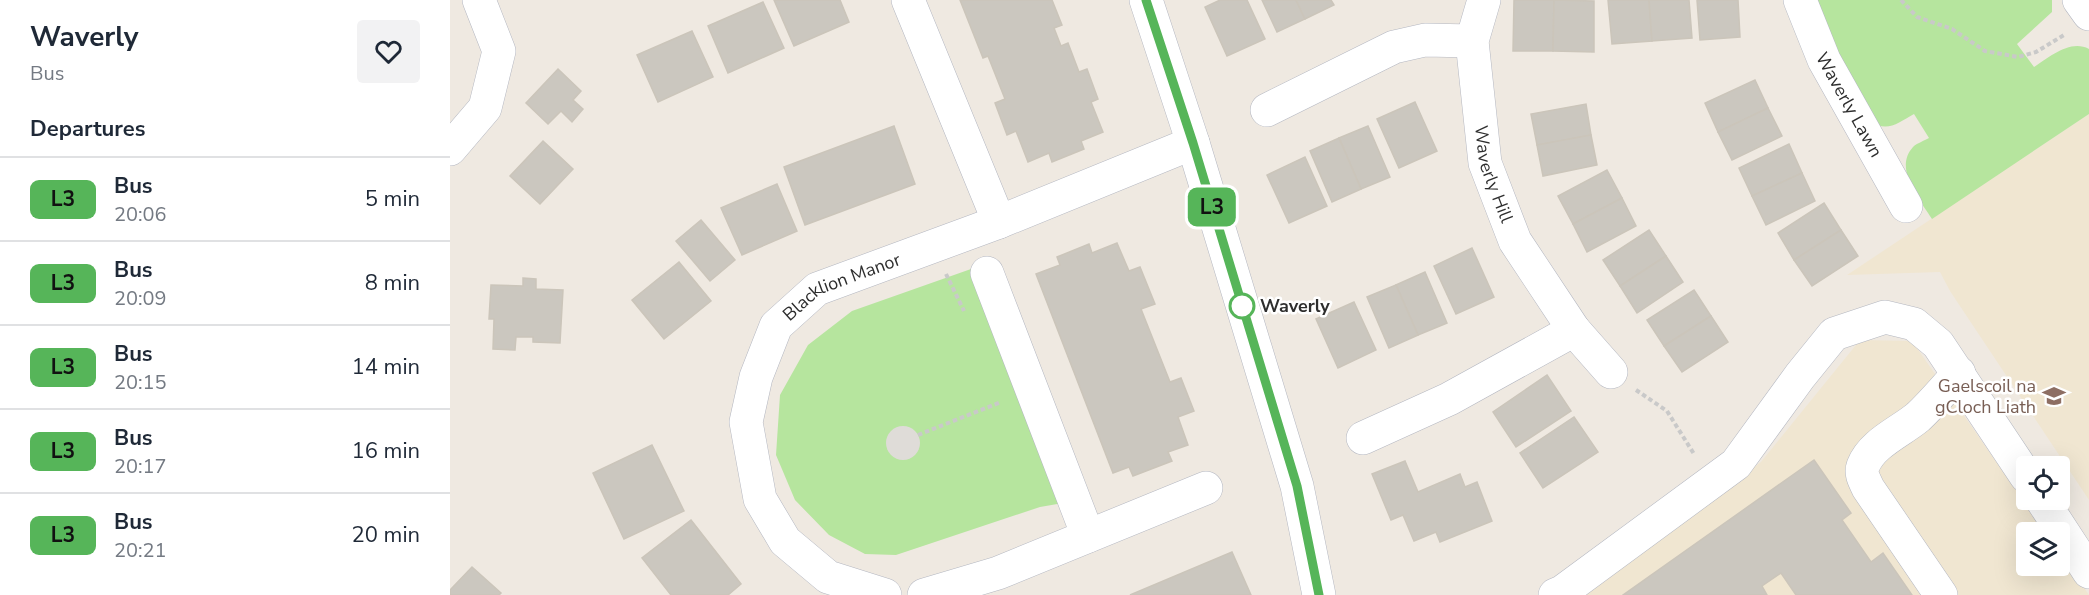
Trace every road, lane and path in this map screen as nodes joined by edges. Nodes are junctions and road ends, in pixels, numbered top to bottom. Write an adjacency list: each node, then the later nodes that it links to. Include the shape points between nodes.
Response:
1 (478, 0): 11 (street, via 499,51 485,108)
2 (908, 0): 13 (street)
3 (1146, 0): 10 (street)
4 (1484, 0): 8 (street, Waverly Hill)
5 (1800, 0): 12 (street, Waverly Lawn, via 1824,60)
6 (1901, 0): 7 (path, via 1917,17 1952,29 1985,51 2018,57 2037,52)
7 (2080, 14)
8 (1472, 41): 9 (street, via 1425,40 1394,47); 15 (street, Waverly Hill, via 1485,163 1515,242)
9 (1267, 110)
10 (1193, 143): 13 (street, Blacklion Manor); 30 (street, via 1297,486)
11 (450, 149)
12 (1906, 206)
13 (999, 222): 28 (street, Blacklion Manor, via 817,289 776,326 756,377 746,422 760,500 785,541 828,577)
14 (987, 273): 25 (street)
15 (1574, 330): 16 (street, Waverly Hill); 20 (street, via 1449,399)
16 (1611, 372): 22 (path, via 1667,411)
17 (1959, 373): 21 (street); 22 (street, via 1938,344 1914,324 1885,317 1834,334 1736,465); 32 (street, via 1917,417 1880,444 1862,467 1868,488)
18 (1004, 401): 19 (path)
19 (918, 435)
20 (1363, 438)
21 (2016, 461)
22 (1712, 482): 31 (street)
23 (1206, 488): 25 (street)
24 (2049, 510): 26 (street)
25 (1088, 536): 29 (street, via 998,573)
26 (2089, 572)
27 (2089, 590): 33 (street)
28 (885, 595)
29 (924, 595)
30 (1319, 595)
31 (1555, 595)
32 (1941, 595)
33 (2081, 595)

